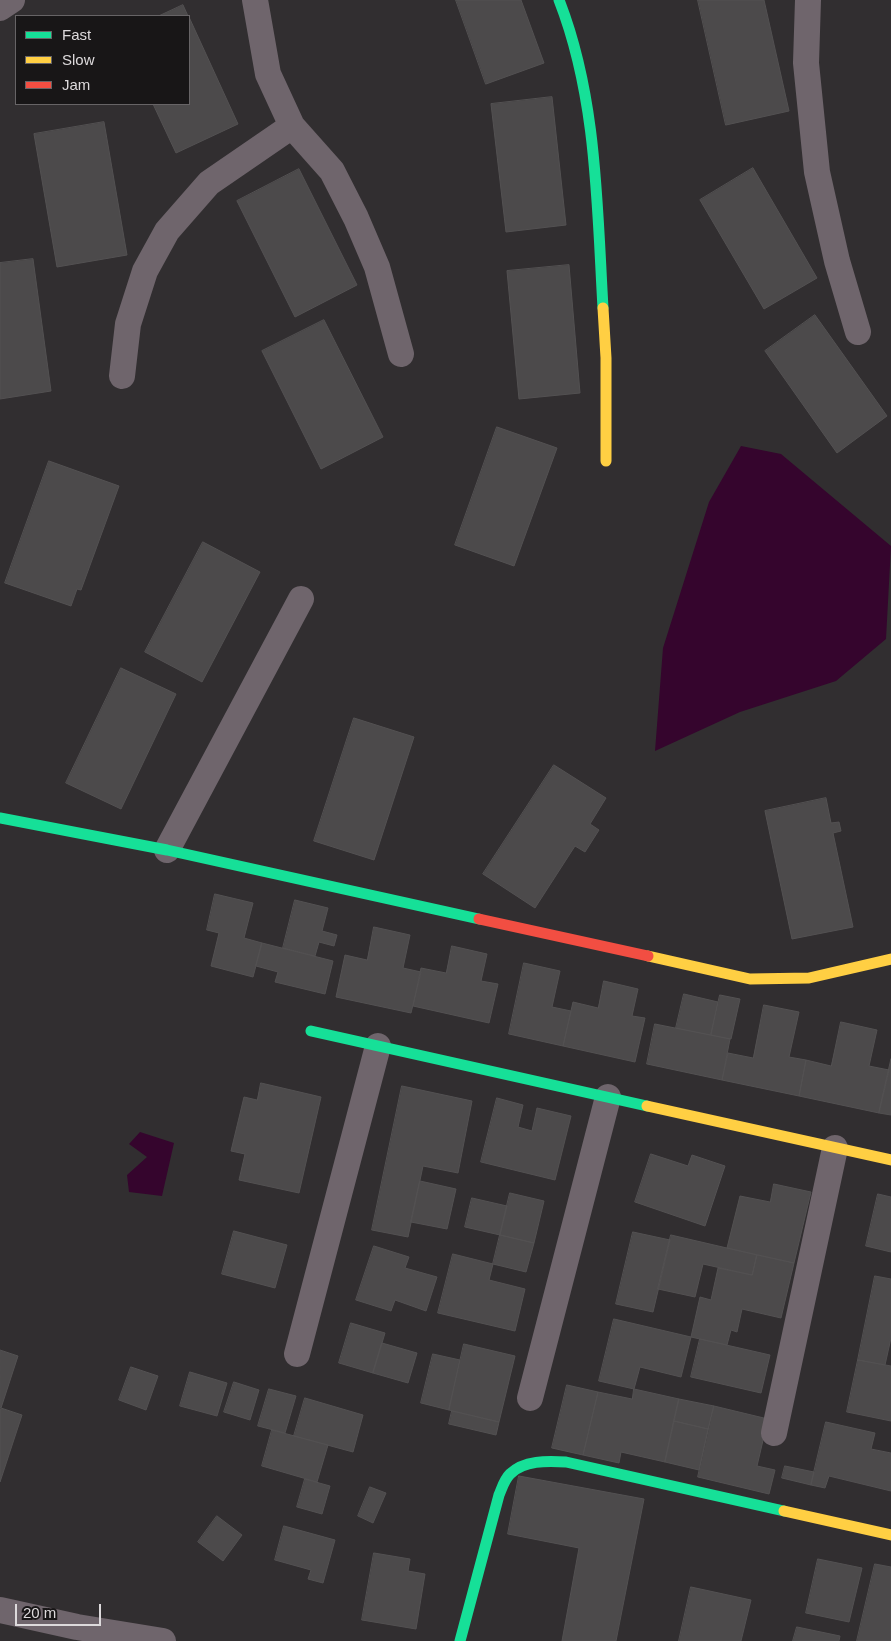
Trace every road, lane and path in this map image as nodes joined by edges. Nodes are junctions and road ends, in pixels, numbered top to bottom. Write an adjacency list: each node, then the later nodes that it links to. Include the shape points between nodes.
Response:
1 (12, 0): 5 (street)
2 (255, 0): 6 (street, via 268,74)
3 (559, 0): 10 (street, via 570,28 585,94 594,158 606,358)
4 (808, 0): 7 (street, via 806,63 817,172 836,261)
5 (0, 8)
6 (292, 126): 8 (street, via 332,171 356,218 377,267); 9 (street, via 209,183 167,231 145,271 128,324)
7 (858, 332)
8 (401, 354)
9 (122, 376)
10 (606, 461)
11 (301, 599): 13 (street)
12 (0, 818): 13 (street)
13 (167, 850): 14 (street, via 750,979 809,978)
14 (891, 959)
15 (310, 1031): 16 (street)
16 (378, 1046): 17 (street); 20 (street)
17 (608, 1097): 18 (street); 21 (street)
18 (835, 1148): 19 (street); 22 (street)
19 (891, 1160)
20 (296, 1354)
21 (530, 1398)
22 (774, 1432)
23 (891, 1535): 26 (street, via 566,1462 543,1460 525,1465 509,1475 499,1495)
24 (0, 1610): 25 (street)
25 (163, 1641)
26 (460, 1641)

